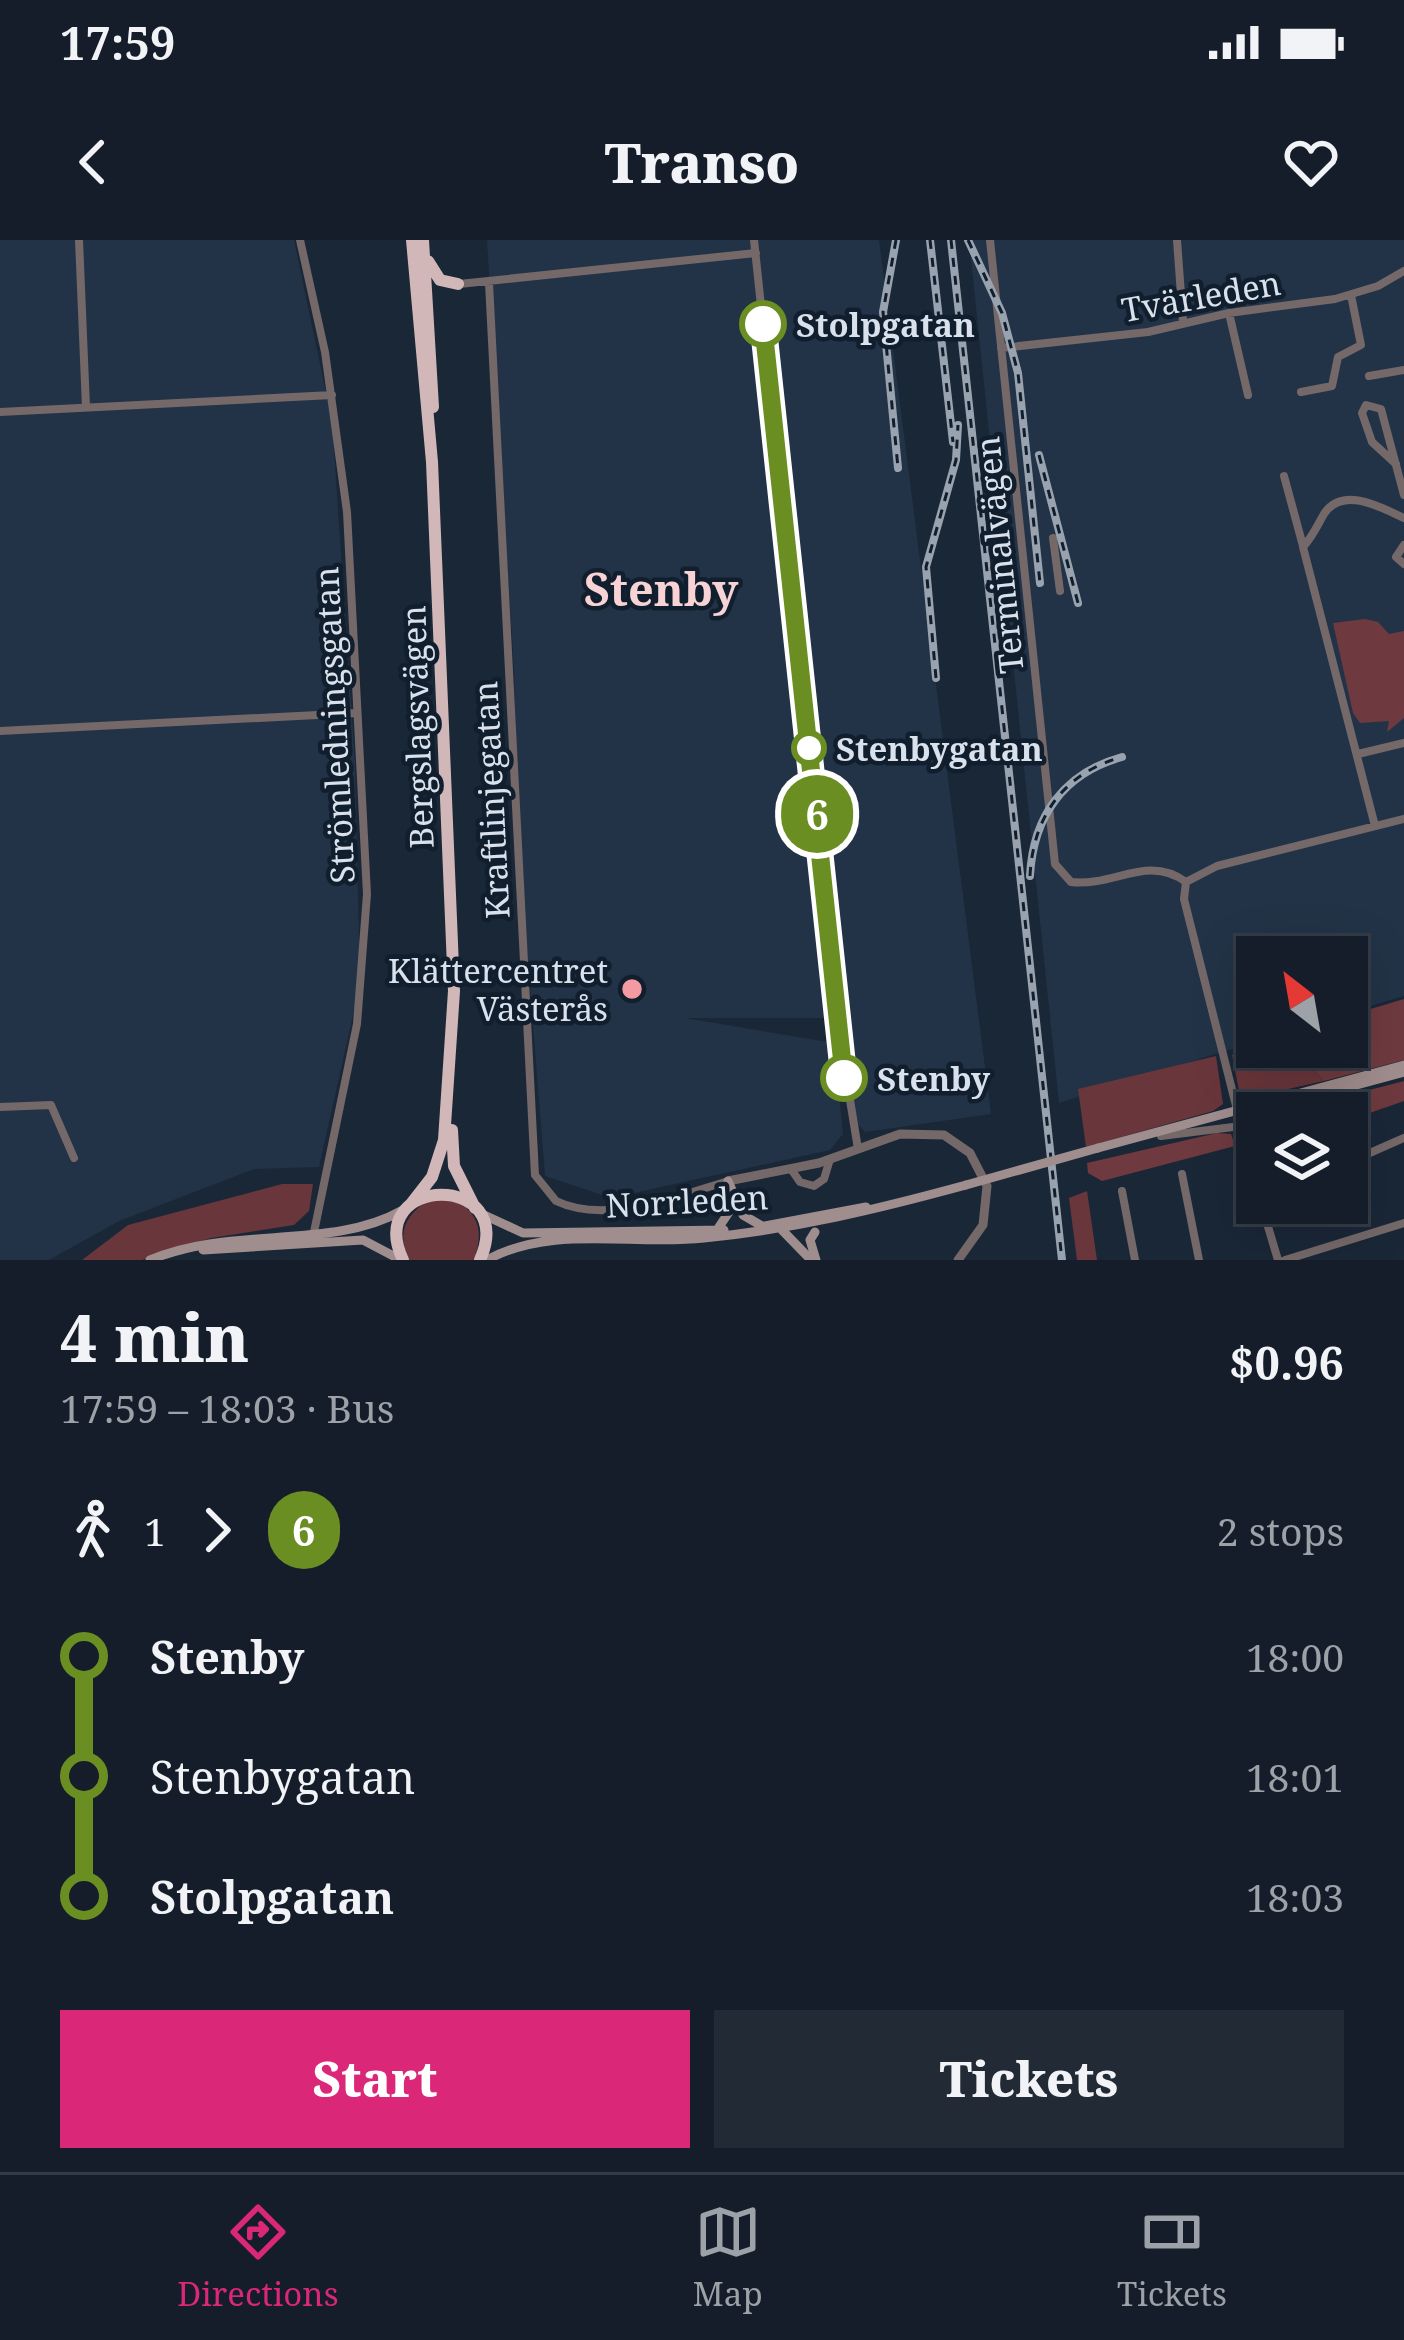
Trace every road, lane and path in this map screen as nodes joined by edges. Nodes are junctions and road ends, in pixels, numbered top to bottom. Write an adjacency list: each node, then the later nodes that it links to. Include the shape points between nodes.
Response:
1 (79, 240): 23 (street)
2 (301, 240): 21 (street, Strömledningsgatan)
3 (412, 240): 25 (highway, Bergslagsvägen)
4 (423, 240): 9 (highway, Bergslagsvägen)
5 (754, 240): 8 (street)
6 (990, 240): 17 (street, Terminalvägen)
7 (1177, 240): 16 (street)
8 (755, 254): 11 (street); 55 (street, via 837,1020)
9 (426, 256): 12 (highway, via 440,280); 14 (highway, Bergslagsvägen)
10 (1404, 271): 13 (street, Tvärleden)
11 (488, 283): 12 (street); 61 (street, Kraftlinjegatan, via 535,1174 556,1201 598,1209)
12 (458, 284): 14 (highway, via 435,297)
13 (1351, 295): 15 (street, Tvärleden); 20 (street, via 1361,344 1338,357 1332,386)
14 (428, 313): 25 (highway, Bergslagsvägen)
15 (1229, 313): 16 (street, Tvärleden); 22 (street)
16 (1183, 322): 17 (street, Tvärleden)
17 (1001, 348): 41 (street, Terminalvägen, via 1055,864 1071,882 1152,867)
18 (1404, 370): 19 (street)
19 (1369, 376)
20 (1300, 392)
21 (332, 395): 23 (street); 35 (street, Strömledningsgatan)
22 (1248, 395)
23 (86, 407): 24 (street)
24 (0, 412)
25 (433, 462): 42 (highway, Bergslagsvägen)
26 (1396, 464): 26 (street, via 1369,436 1366,405 1381,409); 28 (street)
27 (1284, 476): 32 (street)
28 (1404, 495)
29 (1404, 518): 32 (street, via 1367,500 1337,506)
30 (1053, 538): 34 (street)
31 (1404, 544): 33 (street, via 1396,557)
32 (1304, 546): 38 (street)
33 (1404, 564)
34 (1060, 591)
35 (357, 713): 36 (street); 65 (street, Strömledningsgatan, via 365,958)
36 (0, 731)
37 (1404, 743): 38 (street)
38 (1358, 754): 40 (street)
39 (1404, 819): 40 (street)
40 (1375, 826): 41 (street)
41 (1186, 881): 46 (street)
42 (454, 991): 64 (highway, Bergslagsvägen, via 444,1140); 66 (highway, Bergslagsvägen, via 452,1153)
43 (1404, 1069): 44 (main road, Norrleden); 45 (main road, Norrleden)
44 (1310, 1092)
45 (1323, 1092)
46 (1233, 1098): 47 (street); 49 (street); 52 (street, via 1223,1111)
47 (1236, 1099)
48 (0, 1107): 57 (street, via 51,1105)
49 (1236, 1109)
50 (1236, 1116): 52 (main road, Norrleden)
51 (1236, 1117): 53 (main road, Norrleden)
52 (1178, 1126): 53 (main road, Norrleden)
53 (1137, 1138): 63 (main road, Norrleden, bridge)
54 (1404, 1138): 56 (street)
55 (858, 1149): 58 (street); 76 (street, via 929,1131 970,1153 988,1200)
56 (1368, 1153)
57 (74, 1158)
58 (830, 1160): 59 (street); 59 (street, via 814,1186)
59 (790, 1167): 61 (street)
60 (1182, 1174): 83 (street)
61 (728, 1181): 70 (main road, via 743,1215); 72 (main road, via 729,1212)
62 (1122, 1191): 82 (street)
63 (904, 1202): 67 (main road, Norrleden); 70 (main road, Norrleden)
64 (409, 1206): 66 (highway, via 447,1193); 75 (main road, via 368,1229); 79 (highway, via 397,1228)
65 (319, 1207): 74 (street); 75 (street, Strömledningsgatan)
66 (476, 1209): 72 (main road, Norrleden, via 523,1233); 80 (highway, via 486,1232)
67 (827, 1223): 71 (main road, Norrleden); 73 (street)
68 (1404, 1223): 84 (street)
69 (1268, 1224): 84 (street)
70 (762, 1226): 72 (main road, Norrleden)
71 (782, 1229): 80 (main road, Norrleden, via 685,1240 540,1240); 81 (main road)
72 (717, 1230)
73 (815, 1232): 81 (main road)
74 (292, 1233): 75 (main road); 77 (main road, via 224,1239)
75 (313, 1236): 78 (main road); 79 (main road, via 373,1243)
76 (964, 1259)
77 (150, 1260)
78 (164, 1260)
79 (402, 1260)
80 (483, 1260)
81 (813, 1260)
82 (1135, 1260)
83 (1199, 1260)
84 (1281, 1260)

